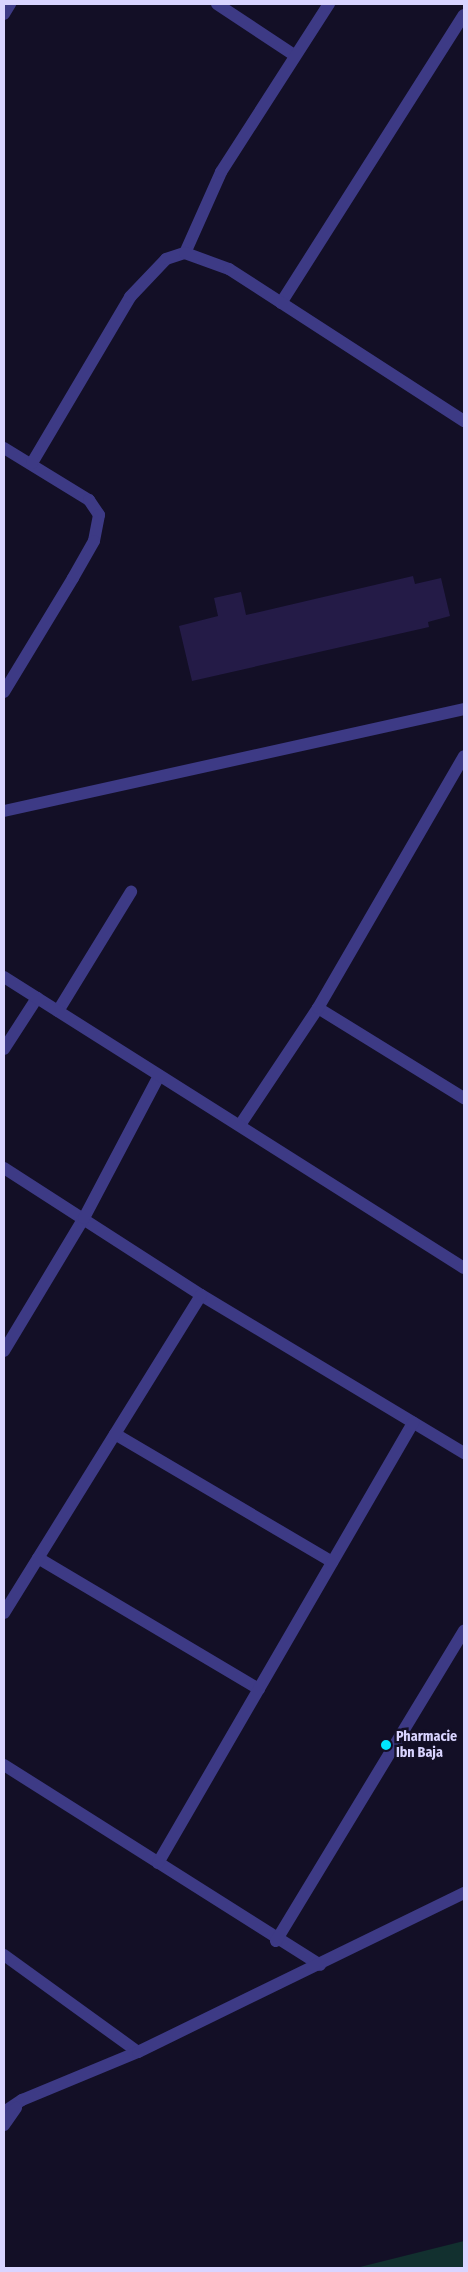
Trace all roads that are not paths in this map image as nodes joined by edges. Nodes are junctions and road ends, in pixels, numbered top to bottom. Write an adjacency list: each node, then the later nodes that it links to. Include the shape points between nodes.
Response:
1 (10, 4): 4 (street)
2 (218, 4): 6 (street)
3 (329, 4): 6 (street)
4 (4, 14)
5 (464, 15): 8 (street)
6 (294, 55): 7 (street, via 221,172)
7 (185, 253): 8 (street, via 229,269); 11 (street, via 166,259 130,297)
8 (281, 303): 9 (street)
9 (464, 421)
10 (4, 448): 11 (street)
11 (32, 463): 12 (street, via 89,500 100,515 94,541)
12 (4, 692)
13 (464, 709): 15 (street)
14 (464, 756): 19 (street)
15 (7, 807)
16 (131, 892): 20 (street)
17 (4, 977): 18 (street)
18 (37, 998): 20 (street); 21 (street)
19 (318, 1008): 23 (street); 24 (street)
20 (58, 1012): 22 (street)
21 (4, 1049)
22 (159, 1076): 24 (street); 26 (street)
23 (464, 1098)
24 (240, 1125): 27 (street)
25 (4, 1168): 26 (street)
26 (84, 1218): 28 (street); 29 (street)
27 (464, 1268)
28 (201, 1295): 30 (street); 31 (street)
29 (4, 1351)
30 (413, 1423): 32 (street); 34 (street)
31 (115, 1434): 33 (street); 34 (street)
32 (464, 1453)
33 (38, 1558): 35 (street); 37 (street)
34 (332, 1562): 37 (street)
35 (4, 1613)
36 (464, 1631): 41 (street)
37 (259, 1689): 39 (street)
38 (4, 1765): 39 (street)
39 (158, 1863): 41 (street)
40 (464, 1893): 43 (street)
41 (276, 1941): 43 (street)
42 (4, 1955): 44 (street)
43 (320, 1965): 44 (street)
44 (138, 2052): 45 (street)
45 (22, 2100): 46 (street); 47 (street)
46 (4, 2112)
47 (4, 2125)

